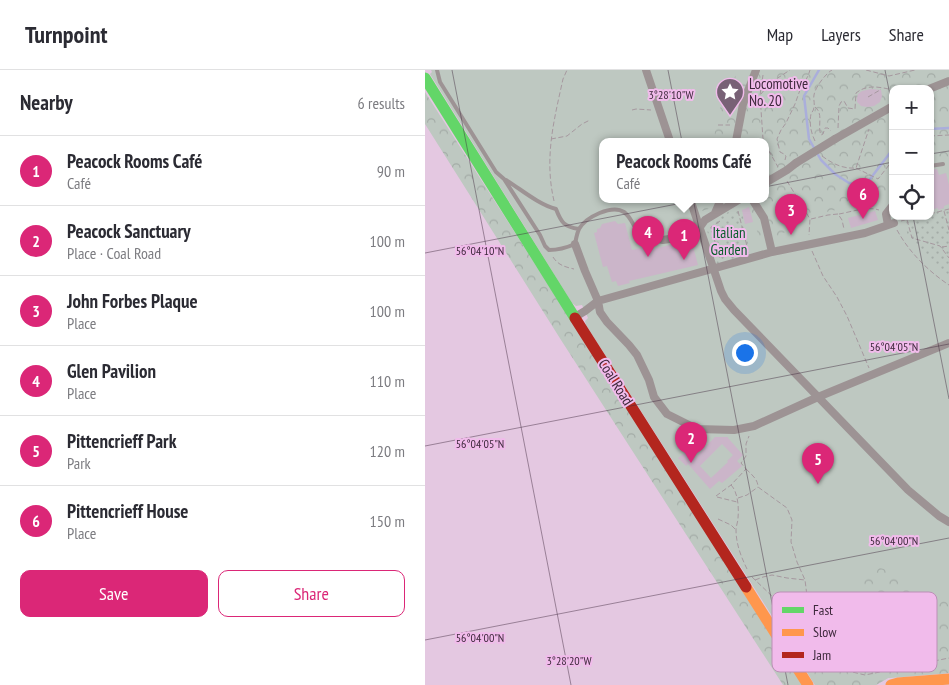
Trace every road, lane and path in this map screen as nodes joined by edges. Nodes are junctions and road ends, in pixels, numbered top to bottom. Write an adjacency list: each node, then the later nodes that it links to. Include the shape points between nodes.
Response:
1 (437, 70): 39 (lane, via 440,82 496,172)
2 (567, 70): 31 (path)
3 (646, 70): 18 (street)
4 (756, 70): 24 (street, via 743,104)
5 (764, 70): 16 (path)
6 (790, 70): 16 (path, via 770,83)
7 (810, 70): 38 (path, via 777,140 780,152 786,156)
8 (832, 70): 27 (path, via 813,96 820,116 819,132 821,135 828,128)
9 (866, 70): 10 (path, via 889,76)
10 (915, 70)
11 (425, 78): 76 (street, Coal Road)
12 (949, 81): 13 (street)
13 (934, 87)
14 (881, 88): 15 (path); 17 (path); 27 (path, via 873,86 856,92 855,109 841,102)
15 (889, 89)
16 (760, 95): 30 (path)
17 (868, 97)
18 (658, 106): 20 (path, via 650,110); 28 (street)
19 (889, 108): 21 (street)
20 (632, 110)
21 (872, 117): 27 (street); 33 (path)
22 (590, 120): 31 (path, via 567,136)
23 (717, 126): 24 (path)
24 (739, 126): 29 (street)
25 (949, 135): 26 (path)
26 (934, 136)
27 (838, 137): 38 (street, bridge)
28 (669, 138)
29 (737, 138)
30 (763, 138)
31 (551, 139): 45 (path, via 551,186)
32 (769, 148): 38 (path)
33 (858, 164)
34 (943, 164): 36 (lane)
35 (889, 165): 37 (path, via 878,179)
36 (934, 165)
37 (856, 168)
38 (784, 172): 40 (street); 54 (path)
39 (504, 179): 45 (lane, via 542,204); 67 (lane)
40 (769, 181)
41 (691, 203): 58 (street)
42 (719, 203): 50 (street)
43 (733, 203): 50 (street)
44 (755, 203): 68 (street, via 764,218)
45 (556, 209): 59 (lane, via 561,221)
46 (889, 210): 53 (street)
47 (949, 210): 49 (path)
48 (736, 211): 69 (path, via 739,212)
49 (944, 211): 51 (path); 60 (path)
50 (715, 213): 58 (street)
51 (934, 213)
52 (838, 214): 53 (path, via 877,208); 54 (path); 62 (path)
53 (886, 214): 57 (street)
54 (810, 219): 64 (path)
55 (907, 220): 66 (path, via 912,238)
56 (720, 221): 71 (path, via 711,228)
57 (891, 224): 62 (street); 74 (path, via 914,255)
58 (700, 227): 61 (street, via 681,237 663,240); 72 (street)
59 (579, 229): 61 (lane, via 597,214 612,209 624,212); 63 (lane)
60 (949, 230)
61 (644, 236)
62 (845, 237): 64 (street)
63 (575, 244): 67 (lane); 73 (street)
64 (808, 244): 68 (street); 78 (path, via 847,316)
65 (949, 246): 66 (path)
66 (942, 247): 70 (path)
67 (549, 250): 73 (path, via 555,261 564,267)
68 (772, 252): 69 (street)
69 (750, 258): 71 (street)
70 (949, 258)
71 (722, 266): 72 (street)
72 (714, 269): 75 (street); 79 (street, via 723,295 730,304)
73 (585, 271): 75 (street)
74 (949, 285)
75 (598, 301): 76 (street); 80 (street, via 607,322 637,355 654,397 667,414 697,428 734,430)
76 (575, 317): 93 (street, Coal Road)
77 (949, 343): 78 (street)
78 (872, 375): 79 (street)
79 (818, 397): 80 (street); 87 (street, via 908,490)
80 (753, 426): 81 (path, via 741,463)
81 (746, 469): 82 (path); 83 (path, via 754,476)
82 (731, 485): 84 (path); 85 (path, via 716,496)
83 (758, 487): 84 (path); 90 (path, via 787,508 792,520 791,542)
84 (737, 498): 85 (path)
85 (737, 502): 88 (path)
86 (718, 519): 88 (path)
87 (949, 522)
88 (736, 530): 89 (path, via 741,557)
89 (755, 580): 90 (path, via 772,575); 92 (path)
90 (805, 580): 91 (path)
91 (806, 592)
92 (772, 596)
93 (772, 628)
94 (800, 672): 98 (street, Coal Road)
95 (852, 672): 96 (path, via 865,675)
96 (880, 672)
97 (949, 679): 99 (street)
98 (808, 685)
99 (891, 685)

